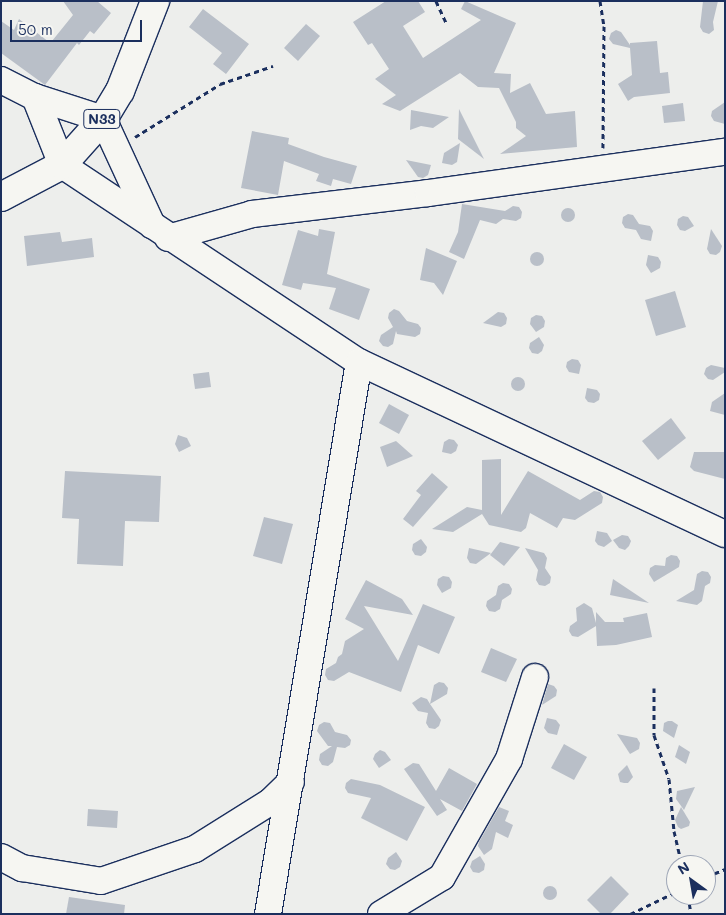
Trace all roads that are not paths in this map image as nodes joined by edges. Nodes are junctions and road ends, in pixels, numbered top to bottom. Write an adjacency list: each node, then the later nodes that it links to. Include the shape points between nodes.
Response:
1 (154, 1): 4 (main road, N33, via 120,91)
2 (1, 80): 3 (street)
3 (34, 96): 4 (street); 6 (street)
4 (103, 118): 6 (main road, N33); 8 (street)
5 (725, 152): 8 (street, via 252,214)
6 (62, 165): 7 (main road, N33); 8 (street)
7 (1, 197)
8 (160, 231): 9 (street)
9 (360, 362): 10 (street); 12 (street)
10 (725, 534)
11 (536, 676): 15 (street, via 508,759 442,877)
12 (291, 782): 13 (street, via 270,802 195,849 101,882 22,868); 14 (street)
13 (1, 857)
14 (269, 913)
15 (381, 914)

